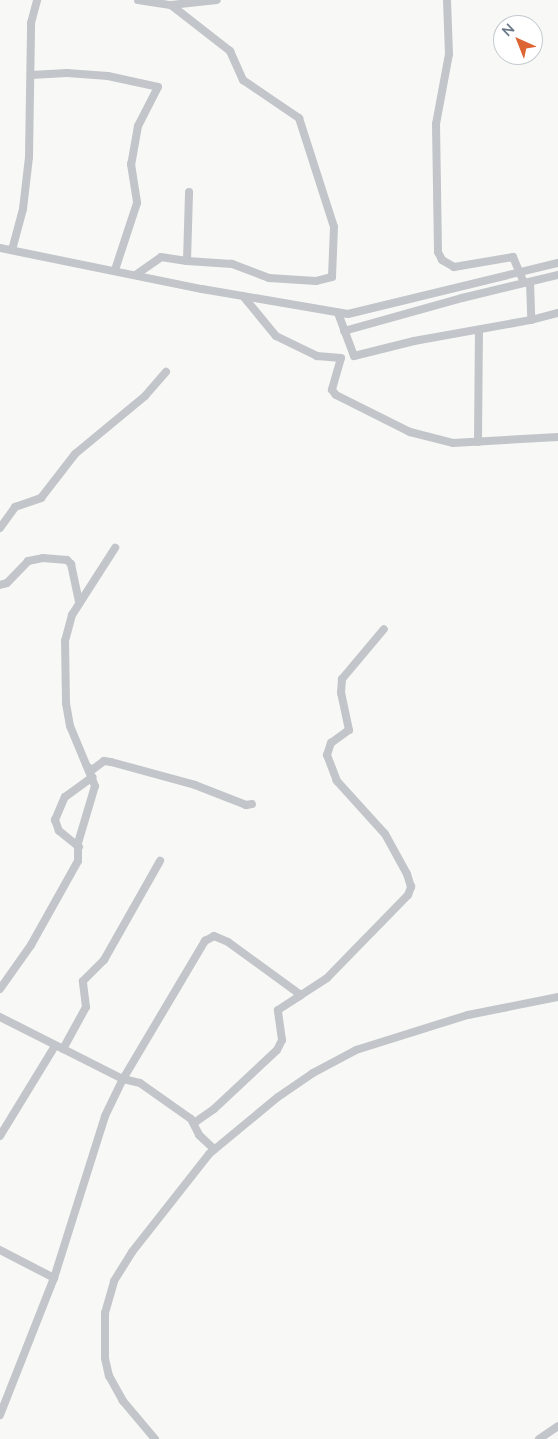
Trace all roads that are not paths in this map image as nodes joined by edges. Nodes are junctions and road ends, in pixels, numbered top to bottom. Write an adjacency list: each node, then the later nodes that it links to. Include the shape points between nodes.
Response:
1 (37, 0): 6 (street, via 30,22)
2 (138, 0): 5 (street)
3 (217, 0): 5 (street)
4 (447, 0): 13 (street, via 449,54 436,124 438,252 442,260 454,267 468,267 513,256)
5 (171, 5): 10 (street, via 230,51 243,80 300,118 334,227 332,277 316,281 269,278 232,264)
6 (31, 75): 9 (street, via 29,157 23,208); 12 (street, via 67,72 108,76 158,87 138,126 131,164 137,203)
7 (189, 192): 10 (street)
8 (0, 248): 9 (street)
9 (12, 250): 12 (street)
10 (187, 261): 14 (street, via 161,257)
11 (558, 263): 13 (street)
12 (115, 270): 14 (street)
13 (522, 272): 16 (street); 18 (street, via 361,312)
14 (137, 274): 17 (street)
15 (558, 275): 16 (street)
16 (527, 283): 20 (street); 21 (street)
17 (243, 296): 18 (street); 25 (street, via 276,336 317,356 341,358 332,390 342,399 420,436 453,443)
18 (338, 313): 21 (street)
19 (558, 313): 20 (street)
20 (532, 320): 22 (street)
21 (344, 331): 22 (street, via 354,356 414,341)
22 (479, 332): 25 (street)
23 (166, 372): 26 (street, via 145,396 76,454 41,498 15,507)
24 (558, 437): 25 (street)
25 (478, 442)
26 (0, 528)
27 (115, 548): 29 (street)
28 (0, 585): 29 (street, via 7,583 28,561 43,558 67,560 71,564)
29 (79, 603): 31 (street, via 65,641 66,703 73,737)
30 (384, 629): 37 (street, via 342,680 341,693 349,730 331,743 327,754 337,780 382,829 407,874 410,891 349,957 318,986)
31 (87, 766): 32 (street); 33 (street, via 92,770 104,761 111,762 195,785 246,805)
32 (93, 777): 34 (street, via 92,803); 34 (street, via 65,797 55,820 59,831)
33 (252, 804)
34 (78, 846): 36 (street, via 75,868 31,945)
35 (160, 861): 40 (street, via 104,960 83,981 84,1010)
36 (0, 989)
37 (301, 995): 41 (street, via 228,942 210,937); 42 (street, via 278,1010 282,1040 277,1050)
38 (558, 997): 44 (street, via 468,1015 356,1050 285,1092)
39 (0, 1017): 40 (street)
40 (59, 1047): 41 (street); 43 (street)
41 (123, 1078): 42 (street, via 140,1082); 46 (street, via 98,1135)
42 (194, 1123): 44 (street, via 199,1135)
43 (0, 1136)
44 (214, 1149): 49 (street, via 132,1252 114,1281 105,1313 105,1353 109,1376 123,1401)
45 (0, 1250): 46 (street)
46 (54, 1278): 47 (street)
47 (0, 1416)
48 (558, 1426): 50 (street)
49 (156, 1439)
50 (539, 1439)

